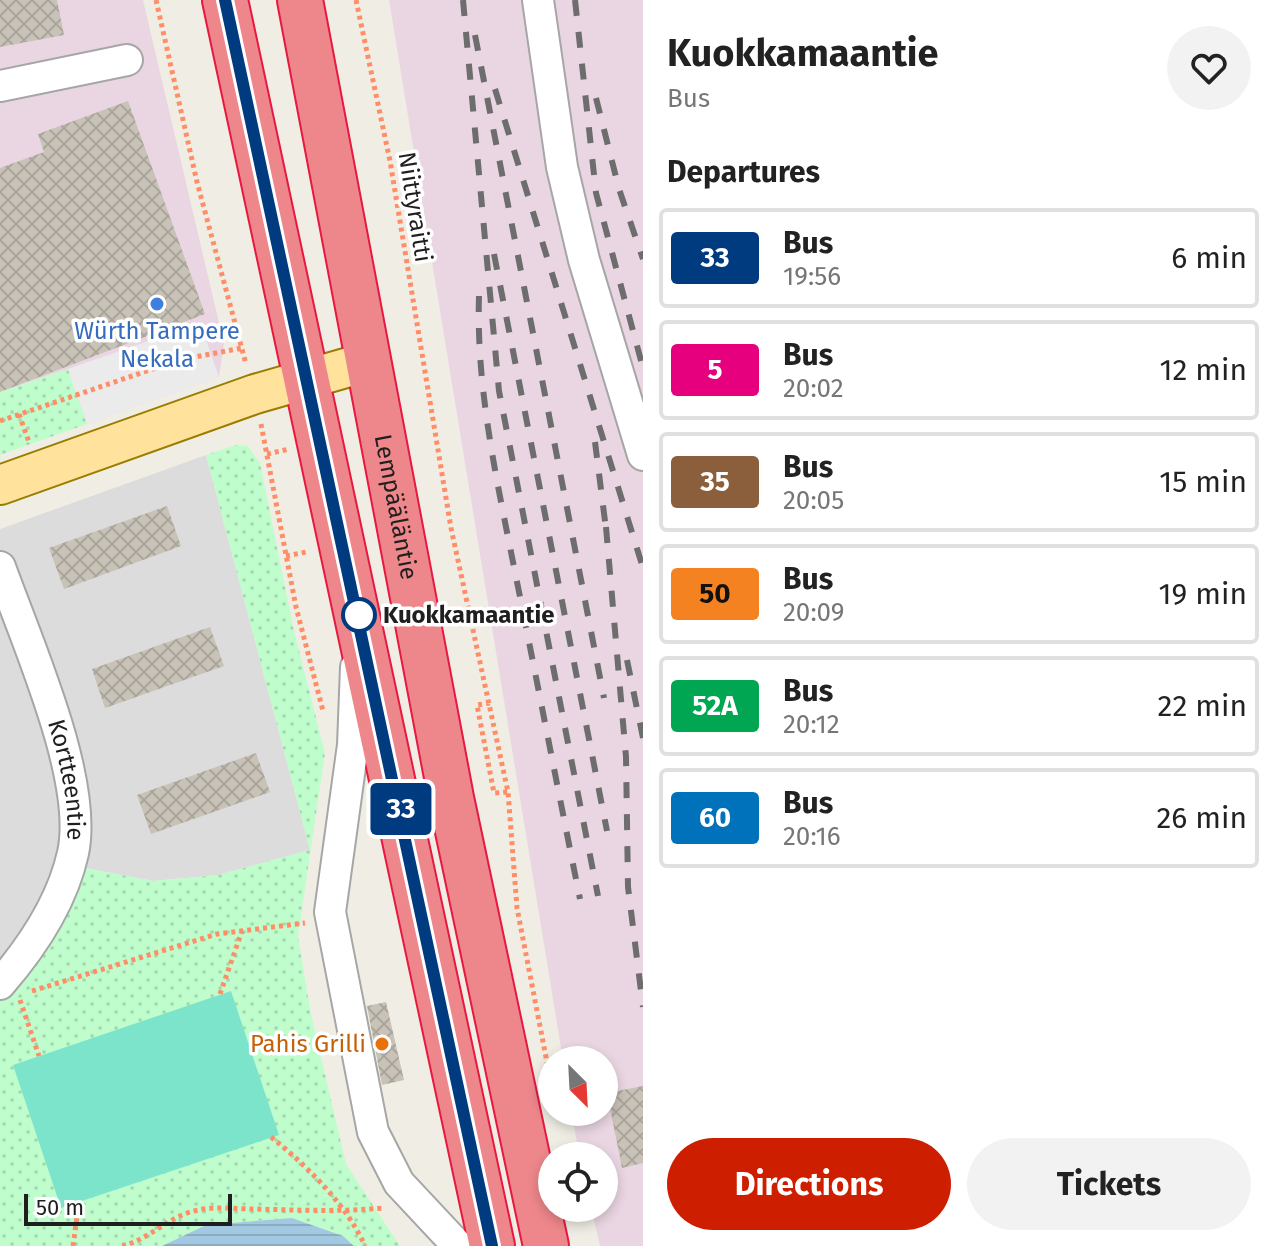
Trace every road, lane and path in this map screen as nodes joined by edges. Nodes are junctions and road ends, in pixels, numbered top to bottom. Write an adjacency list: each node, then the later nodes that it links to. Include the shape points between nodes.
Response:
1 (225, 0): 9 (highway)
2 (300, 0): 8 (highway, Lempääläntie)
3 (356, 0): 19 (path, Niittyraitti, via 390,161 431,421)
4 (538, 0): 13 (street, via 562,167 584,260)
5 (127, 60): 6 (street)
6 (0, 86)
7 (242, 348): 10 (path, via 179,360)
8 (370, 361): 9 (main road); 36 (highway, Lempääläntie, via 471,898)
9 (306, 379): 14 (main road); 18 (highway)
10 (19, 414): 11 (path); 12 (path)
11 (0, 421)
12 (29, 443)
13 (643, 455)
14 (0, 485)
15 (306, 552): 16 (path)
16 (286, 556)
17 (0, 567): 23 (street, Kortteentie, via 70,765 75,811 73,852 49,918)
18 (358, 610): 34 (street, via 353,745 330,912 373,1132 399,1183); 35 (highway)
19 (490, 703): 20 (path, Niittyraitti); 20 (path, via 477,705 494,793)
20 (508, 792): 25 (path, Niittyraitti, via 517,908)
21 (306, 923): 22 (path)
22 (242, 930): 23 (path); 24 (path)
23 (9, 990): 26 (path)
24 (220, 994)
25 (544, 1046)
26 (39, 1056)
27 (271, 1137): 30 (path)
28 (79, 1203): 31 (path)
29 (384, 1208): 30 (path)
30 (343, 1212): 32 (path, via 201,1209); 33 (path)
31 (73, 1246)
32 (122, 1246)
33 (365, 1246)
34 (458, 1246)
35 (492, 1246)
36 (546, 1246)

